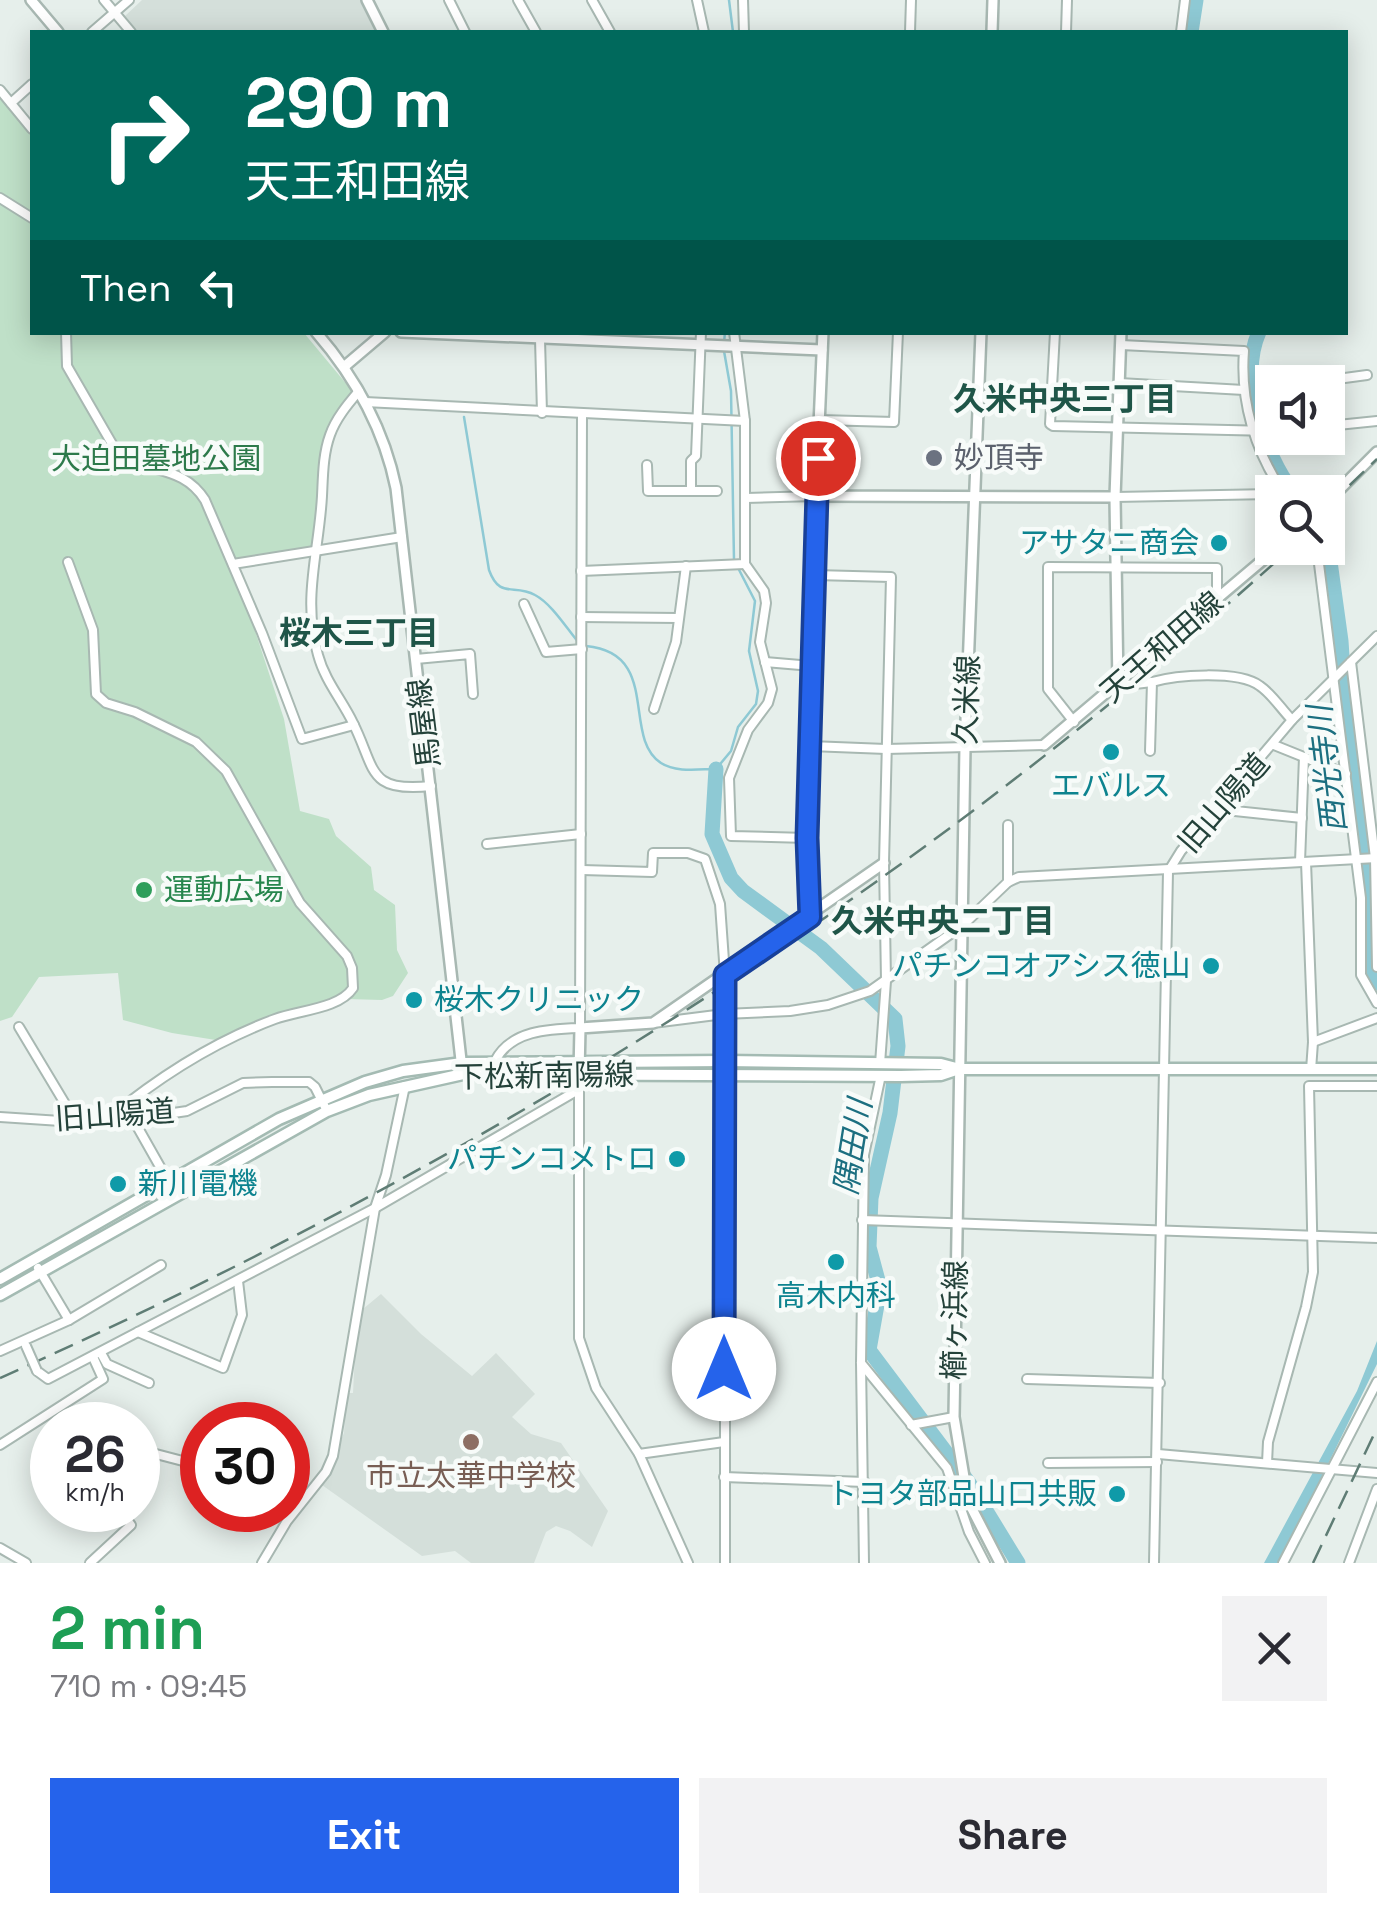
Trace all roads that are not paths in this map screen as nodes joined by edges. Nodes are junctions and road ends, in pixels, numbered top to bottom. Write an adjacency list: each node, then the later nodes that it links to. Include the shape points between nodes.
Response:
1 (30, 0): 15 (street)
2 (104, 0): 14 (street)
3 (129, 0): 14 (street)
4 (368, 0): 18 (street)
5 (448, 0): 19 (street)
6 (518, 0): 20 (street)
7 (592, 0): 21 (street)
8 (697, 0): 22 (street)
9 (743, 0): 23 (street)
10 (911, 0): 24 (street)
11 (993, 0): 25 (street)
12 (1068, 0): 26 (street)
13 (1185, 0): 27 (street)
14 (114, 13): 16 (street); 17 (street)
15 (56, 30)
16 (94, 30)
17 (129, 30)
18 (382, 30)
19 (464, 30)
20 (535, 30)
21 (609, 30)
22 (704, 30)
23 (744, 30)
24 (910, 30)
25 (992, 30)
26 (1066, 30)
27 (1181, 30)
28 (30, 86): 30 (street)
29 (0, 90): 30 (street)
30 (11, 103): 31 (street)
31 (30, 127)
32 (0, 198): 33 (street)
33 (30, 217)
34 (66, 335): 84 (street, via 70,374 115,450 196,487)
35 (319, 335): 53 (street, 馬屋線)
36 (382, 335): 53 (street)
37 (490, 335): 46 (street)
38 (701, 335): 50 (street)
39 (734, 335): 48 (street)
40 (823, 335): 52 (street)
41 (898, 335): 63 (street, via 894,422)
42 (981, 335): 80 (street, 久米線)
43 (1055, 335): 67 (street, via 1050,424)
44 (1121, 335): 49 (street)
45 (1196, 335): 51 (street)
46 (538, 336): 47 (street); 60 (street)
47 (623, 337): 50 (street)
48 (734, 345): 50 (street); 52 (street); 65 (street)
49 (1120, 345): 51 (street); 56 (street)
50 (700, 346): 62 (street)
51 (1195, 347): 57 (street, via 1244,351)
52 (822, 350): 63 (street)
53 (345, 366): 58 (street, 馬屋線)
54 (1366, 375): 55 (street)
55 (1345, 378)
56 (1119, 383): 57 (street); 67 (street)
57 (1244, 390): 68 (street)
58 (359, 391): 59 (street, 馬屋線); 82 (street, via 330,434)
59 (366, 402): 60 (street); 81 (street, 馬屋線, via 392,464)
60 (542, 413): 61 (street)
61 (582, 415): 62 (street); 90 (street)
62 (696, 419): 65 (street); 74 (street)
63 (820, 420): 77 (street)
64 (1377, 421): 66 (street)
65 (745, 422): 79 (street)
66 (1345, 424)
67 (1118, 427): 68 (street); 78 (street)
68 (1252, 432): 69 (street); 72 (street)
69 (1255, 432)
70 (1377, 452): 73 (street)
71 (648, 465): 74 (street, via 648,491)
72 (1274, 475)
73 (1345, 484)
74 (691, 490): 75 (street)
75 (717, 491)
76 (1255, 494): 78 (street)
77 (816, 496): 79 (street); 80 (street); 91 (street)
78 (1116, 497): 80 (street); 89 (street)
79 (746, 498): 85 (street)
80 (975, 498): 113 (street, 久米線)
81 (402, 538): 82 (street); 98 (street, 馬屋線)
82 (317, 551): 84 (street); 109 (street, via 309,585 318,656)
83 (68, 562): 160 (street, via 93,630 96,694 212,755 233,780 300,903 346,956 354,988 343,1000 236,1034 168,1072)
84 (233, 564): 109 (street, via 302,739)
85 (746, 564): 88 (street); 99 (street, via 764,591)
86 (1257, 565): 92 (street, 天王和田線)
87 (1318, 565): 102 (street)
88 (686, 566): 90 (street); 95 (street)
89 (1117, 568): 92 (street, via 1216,568); 104 (street); 108 (street, via 1048,567 1048,689)
90 (581, 571): 94 (street)
91 (815, 575): 101 (street); 114 (street, via 891,577)
92 (1217, 600): 104 (street, 天王和田線)
93 (524, 604): 97 (street, via 546,652)
94 (582, 617): 95 (street); 97 (street)
95 (678, 618): 106 (street)
96 (1377, 636): 100 (street, 旧山陽道)
97 (582, 649): 122 (street)
98 (416, 659): 105 (street, via 470,654); 118 (street, 馬屋線)
99 (765, 662): 101 (street); 123 (street, via 772,689 768,703 748,730 729,778 731,836)
100 (1351, 662): 102 (street, 旧山陽道); 125 (street)
101 (812, 666): 112 (street)
102 (1335, 678): 107 (street, 旧山陽道); 117 (street)
103 (1152, 682): 104 (street); 107 (street, via 1177,675 1258,684); 115 (street)
104 (1118, 686): 108 (street, 天王和田線)
105 (473, 694)
106 (654, 709)
107 (1292, 720): 111 (street, 旧山陽道)
108 (1074, 722): 110 (street, 天王和田線)
109 (354, 725): 118 (street, via 378,775 404,789)
110 (1044, 745): 113 (street)
111 (1274, 745): 116 (street); 119 (street, 旧山陽道)
112 (810, 746): 114 (street); 123 (street)
113 (965, 747): 114 (street); 133 (street, 久米線)
114 (886, 749): 128 (street)
115 (1150, 751)
116 (1304, 757): 117 (street); 120 (street)
117 (1346, 774): 126 (street)
118 (431, 786): 148 (street, 馬屋線)
119 (1216, 810): 120 (street); 130 (street, 旧山陽道)
120 (1302, 818): 127 (street)
121 (1008, 825): 131 (street)
122 (581, 834): 124 (street); 129 (street)
123 (807, 838): 132 (street)
124 (487, 844)
125 (1376, 858): 126 (street); 134 (street)
126 (1354, 860): 127 (street); 137 (street, via 1361,975)
127 (1303, 862): 130 (street); 143 (street)
128 (884, 863): 132 (street); 136 (street)
129 (582, 870): 135 (street, via 652,872 653,853 705,859 720,904); 142 (street)
130 (1168, 872): 131 (street, 旧山陽道, via 1039,875); 147 (street)
131 (1008, 882): 133 (street)
132 (810, 917): 135 (street)
133 (963, 926): 136 (street); 149 (street, 久米線)
134 (1377, 967)
135 (725, 975): 138 (street); 140 (street)
136 (886, 981): 138 (street, via 828,1005); 150 (street)
137 (1377, 1003)
138 (724, 1014): 140 (street); 144 (street)
139 (1377, 1018): 143 (street)
140 (653, 1023): 142 (street)
141 (19, 1027): 162 (street)
142 (580, 1028): 145 (street, via 525,1036 502,1049); 146 (street)
143 (1313, 1042): 152 (street)
144 (725, 1061): 146 (main road, 下松新南陽線); 150 (main road, 下松新南陽線); 153 (street)
145 (495, 1062): 146 (main road, 下松新南陽線); 148 (main road, 下松新南陽線)
146 (579, 1067): 148 (main road, 下松新南陽線); 153 (main road, 下松新南陽線); 156 (street)
147 (1166, 1067): 149 (main road, 下松新南陽線); 152 (main road, 下松新南陽線); 168 (street)
148 (462, 1068): 154 (main road, 下松新南陽線); 157 (main road, 下松新南陽線, via 403,1071)
149 (960, 1068): 150 (main road, 下松新南陽線); 167 (street, 櫛ヶ浜線)
150 (883, 1069): 153 (main road, 下松新南陽線); 166 (street, via 864,1155)
151 (1377, 1069): 152 (main road, 下松新南陽線)
152 (1311, 1070)
153 (724, 1075): 189 (street)
154 (405, 1086): 158 (main road, 下松新南陽線); 165 (street)
155 (1377, 1086): 169 (street, via 1310,1086)
156 (578, 1090): 165 (street); 191 (street, via 579,1338 596,1388)
157 (321, 1098): 158 (street); 161 (street, 旧山陽道, via 309,1082 243,1083 187,1111); 163 (main road, 下松新南陽線)
158 (327, 1111): 164 (main road, 下松新南陽線)
159 (0, 1117): 162 (street, 旧山陽道)
160 (110, 1118): 161 (street, 旧山陽道); 162 (street, 旧山陽道)
161 (134, 1119): 163 (street)
162 (76, 1122)
163 (169, 1182): 164 (street); 171 (main road, 下松新南陽線)
164 (176, 1194): 173 (main road, 下松新南陽線)
165 (375, 1208): 175 (street); 204 (street, via 333,1456)
166 (862, 1220): 167 (street); 182 (street)
167 (958, 1224): 168 (street); 187 (street, 櫛ヶ浜線)
168 (1162, 1229): 169 (street); 186 (street)
169 (1313, 1238): 170 (street); 194 (street, via 1306,1307)
170 (1377, 1238)
171 (34, 1260): 173 (street); 174 (main road, 下松新南陽線)
172 (161, 1265): 177 (street)
173 (41, 1272): 176 (main road, 下松新南陽線); 177 (street)
174 (0, 1280)
175 (238, 1281): 178 (street); 178 (street, via 242,1315 223,1368)
176 (0, 1295)
177 (69, 1320): 179 (street)
178 (138, 1332): 181 (street)
179 (25, 1342): 180 (street); 181 (street, bridge, via 37,1371 48,1379)
180 (0, 1351)
181 (97, 1355): 185 (street); 190 (street, via 102,1379)
182 (862, 1363): 188 (street); 198 (street)
183 (1027, 1379): 186 (street)
184 (1377, 1382): 195 (street)
185 (149, 1383)
186 (1160, 1383): 192 (street)
187 (954, 1417): 188 (street); 209 (street, 櫛ヶ浜線, via 968,1501)
188 (911, 1424): 208 (street, via 947,1468)
189 (724, 1442): 191 (street); 197 (street)
190 (0, 1445)
191 (640, 1454): 205 (street)
192 (1158, 1458): 193 (street); 194 (street); 210 (street)
193 (1048, 1463)
194 (1267, 1463): 195 (street)
195 (1332, 1471): 196 (street); 211 (street)
196 (1377, 1473)
197 (724, 1477): 198 (street); 206 (street)
198 (865, 1482): 207 (street)
199 (1377, 1489): 212 (street)
200 (122, 1532): 203 (street)
201 (0, 1548): 202 (street)
202 (26, 1563)
203 (90, 1563)
204 (262, 1563)
205 (688, 1563)
206 (725, 1563)
207 (864, 1563)
208 (985, 1563)
209 (1000, 1563)
210 (1154, 1563)
211 (1283, 1563)
212 (1350, 1563)

